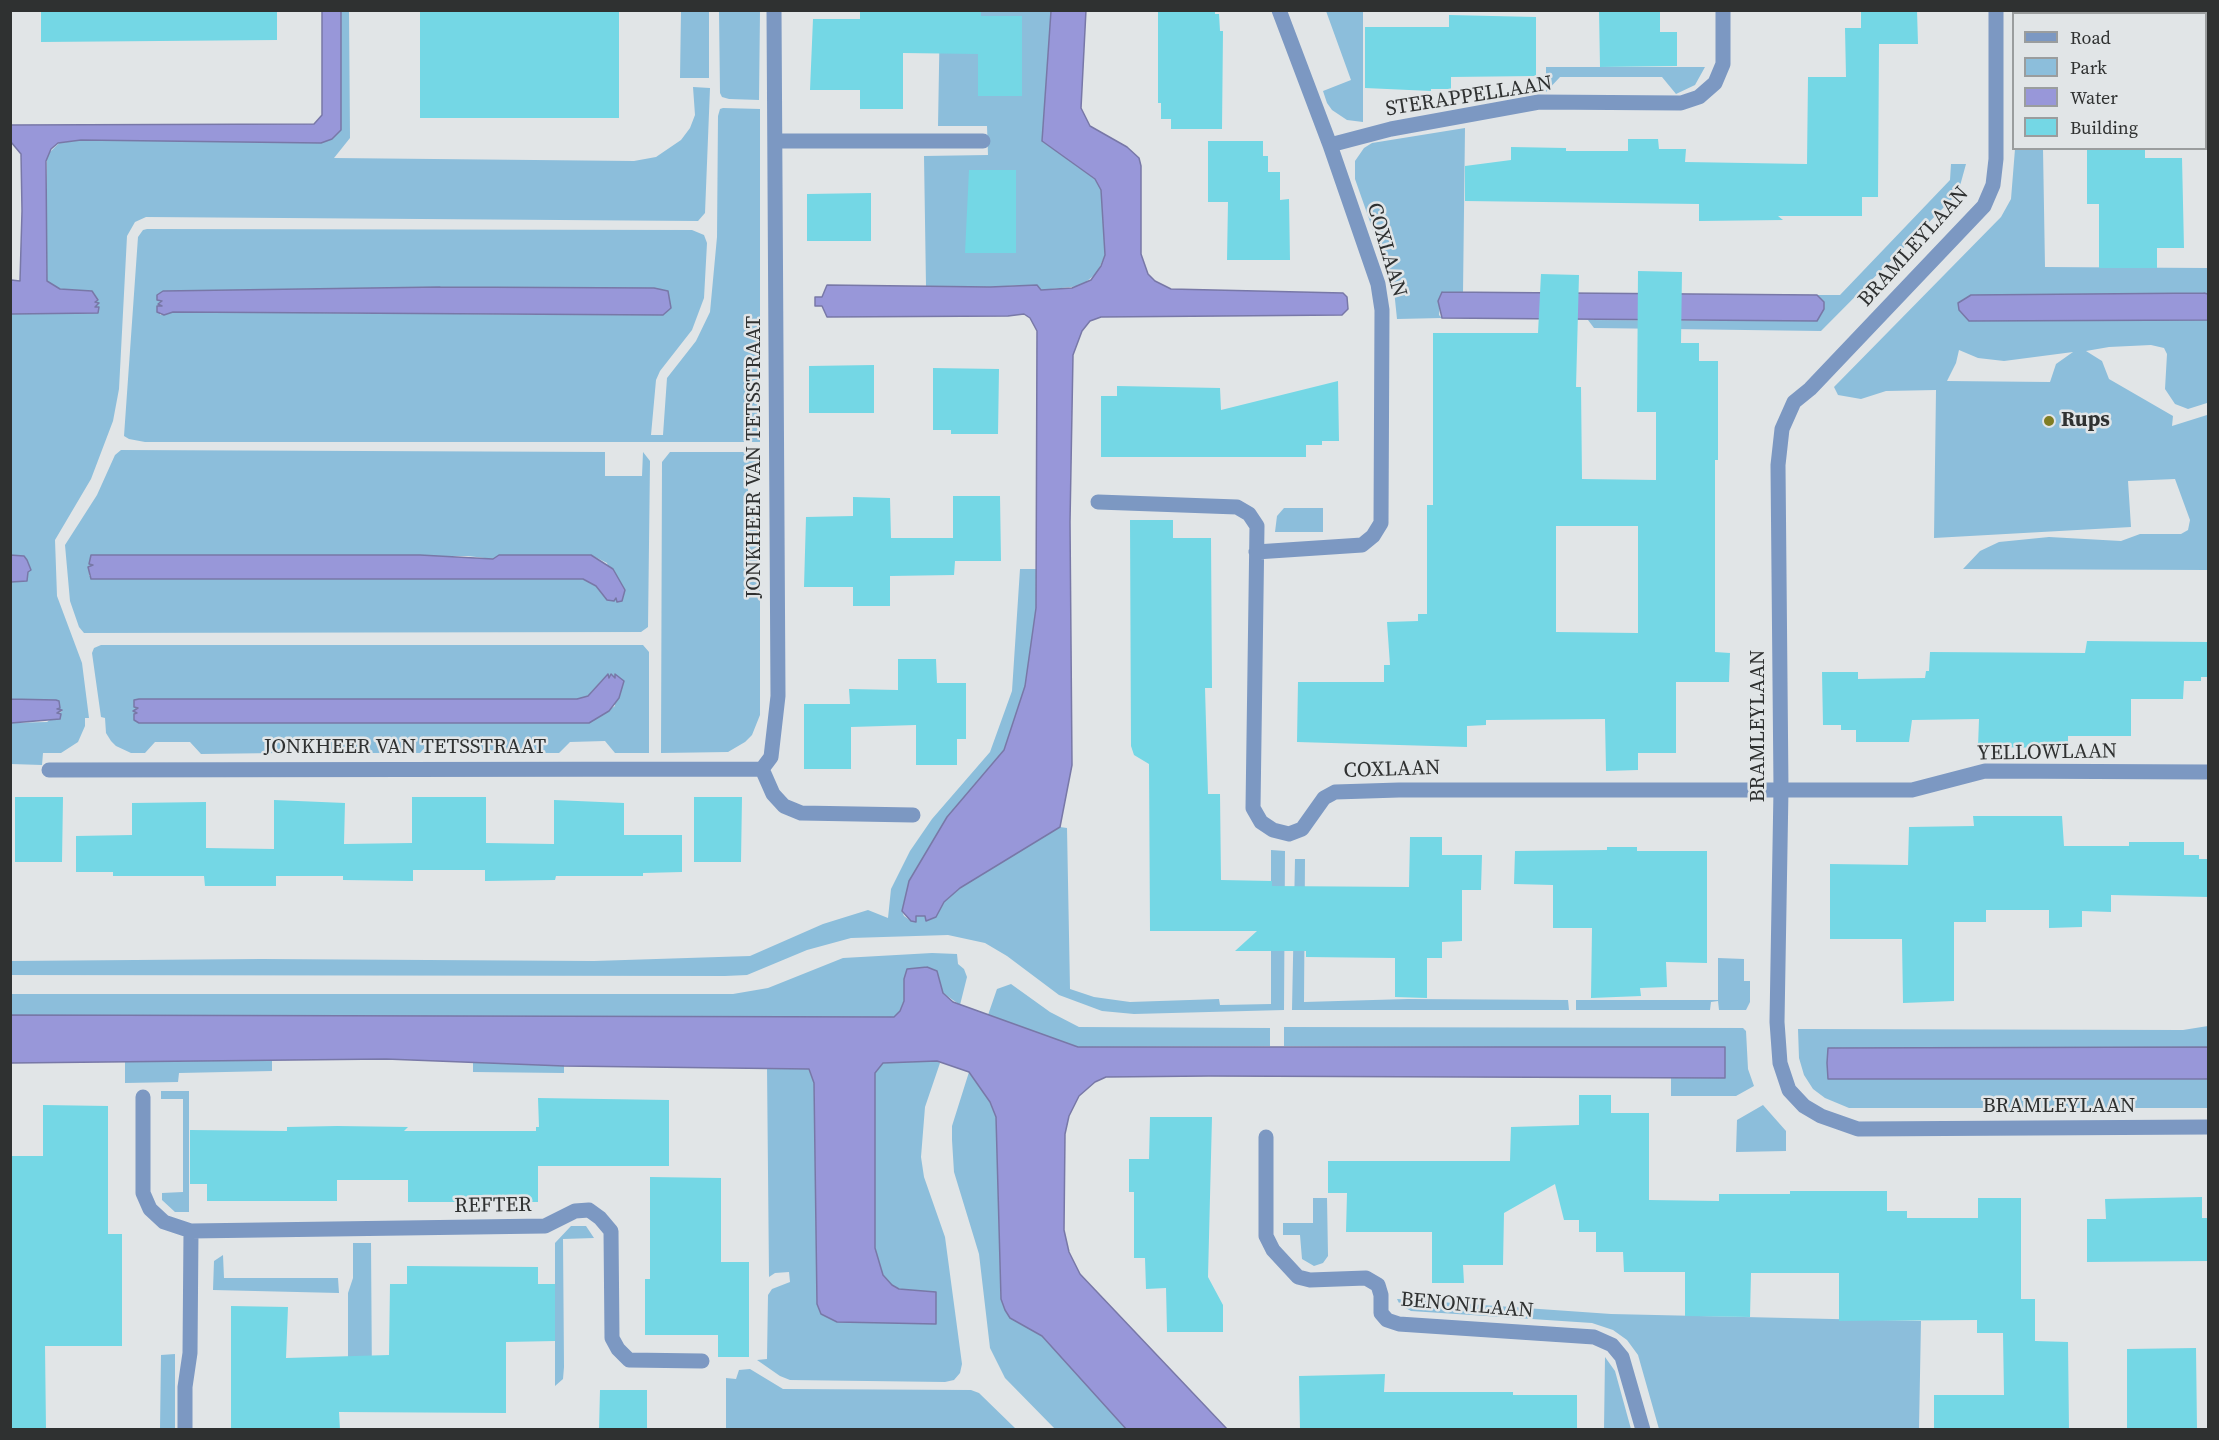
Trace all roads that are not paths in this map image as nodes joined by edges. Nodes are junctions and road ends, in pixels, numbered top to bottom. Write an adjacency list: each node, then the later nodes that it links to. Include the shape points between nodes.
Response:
1 (774, 10): 5 (street, JONKHEER VAN TETSSTRAAT)
2 (1279, 10): 7 (street, COXLAAN)
3 (1723, 10): 7 (street, STERAPPELLAAN, via 1723,64 1715,83 1699,97 1681,103 1539,102 1391,129)
4 (1996, 10): 13 (street, BRAMLEYLAAN, via 1996,159 1993,185 1984,206 1794,402 1782,429 1778,465)
5 (775, 141): 6 (street); 10 (street, JONKHEER VAN TETSSTRAAT, via 778,696 771,757)
6 (983, 141)
7 (1330, 145): 9 (street, COXLAAN, via 1378,284 1382,310 1381,523 1362,544)
8 (1098, 502): 9 (street, COXLAAN, via 1237,507 1249,514 1257,526)
9 (1256, 552): 13 (street, COXLAAN, via 1253,808 1261,822 1274,830 1289,834 1302,829 1324,798 1335,792)
10 (762, 769): 11 (street, JONKHEER VAN TETSSTRAAT); 14 (street, via 773,794 784,806 801,813)
11 (48, 770)
12 (2208, 772): 13 (street, YELLOWLAAN, via 1985,771 1912,789)
13 (1781, 789): 16 (street, BRAMLEYLAAN, via 1777,1022 1780,1063 1789,1090 1804,1106 1858,1129)
14 (914, 814)
15 (143, 1097): 18 (street, REFTER, via 143,1193 150,1209 164,1222)
16 (2208, 1127)
17 (1266, 1137): 21 (street, BENONILAAN, via 1266,1236 1273,1250 1298,1277 1366,1278 1378,1285 1386,1320 1399,1324 1594,1337 1612,1345 1622,1357)
18 (191, 1231): 19 (street, REFTER, via 545,1226 575,1211 589,1210 610,1232 612,1338 618,1349 629,1360); 20 (street)
19 (702, 1361)
20 (185, 1430)
21 (1643, 1430)

